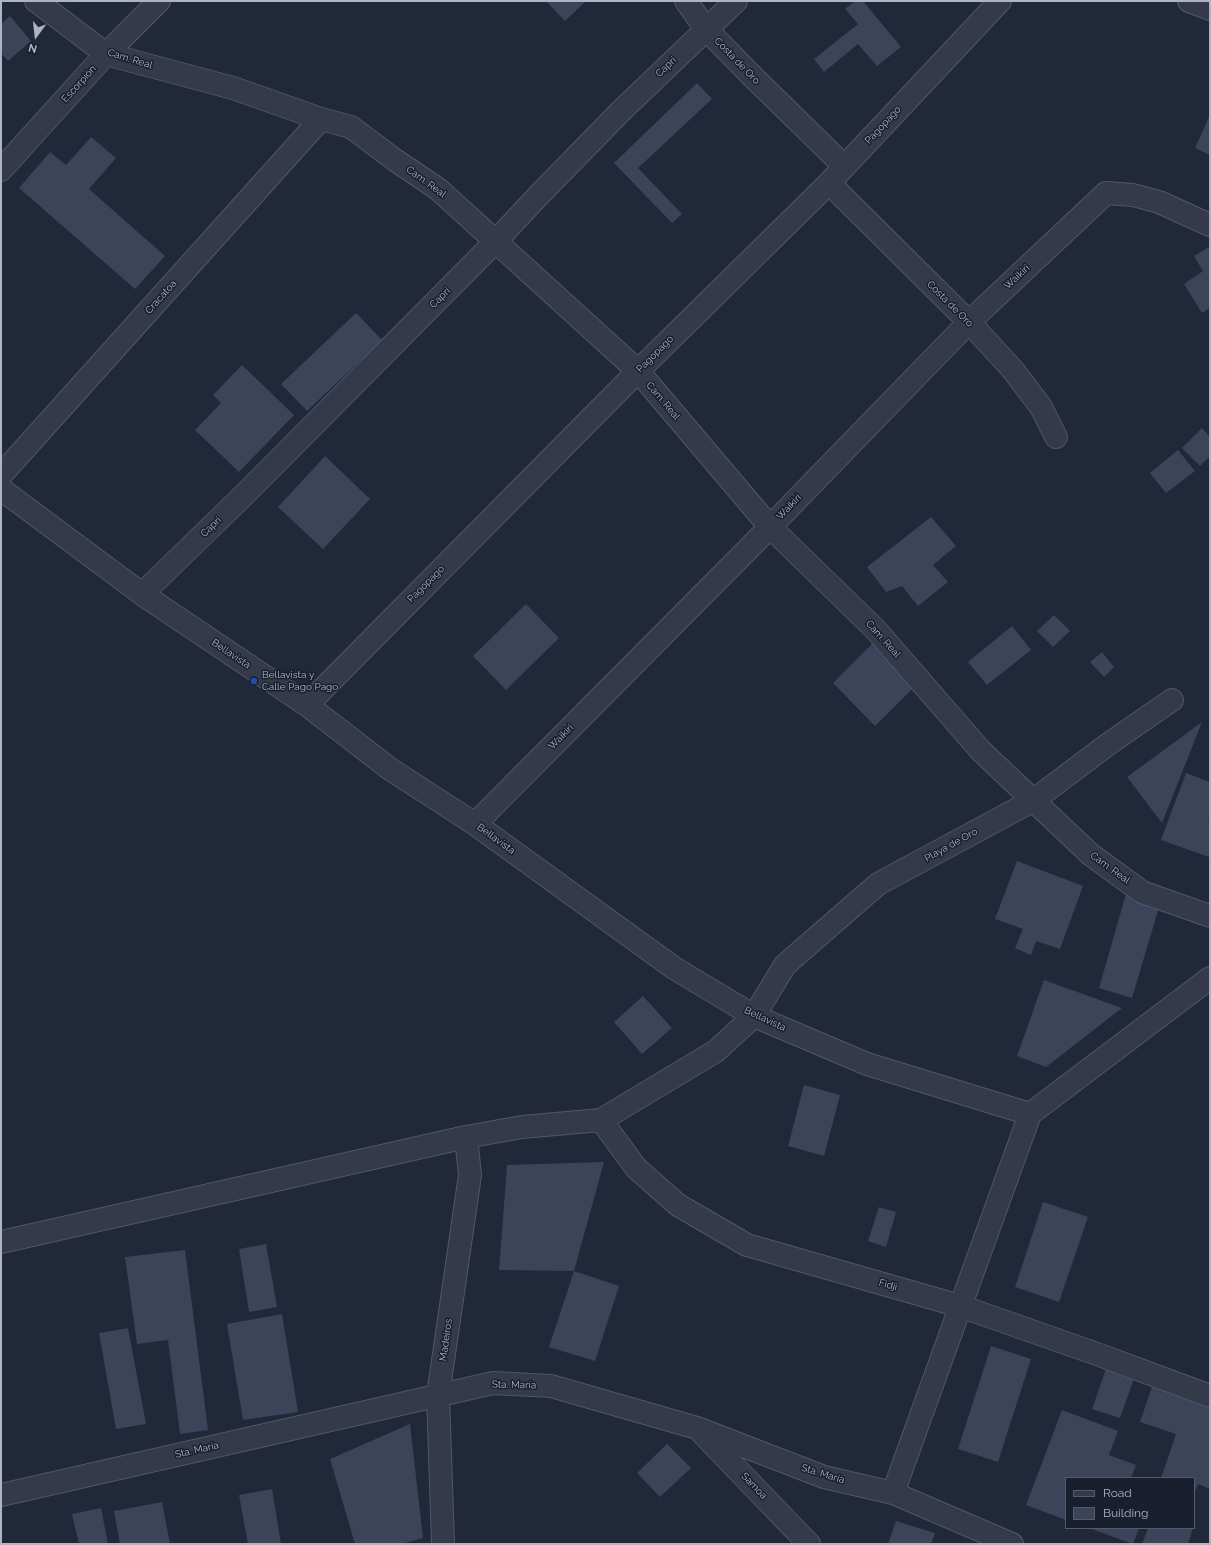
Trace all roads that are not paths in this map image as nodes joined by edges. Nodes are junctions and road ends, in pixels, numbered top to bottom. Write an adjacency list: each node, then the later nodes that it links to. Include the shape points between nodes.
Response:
1 (36, 1): 9 (street, Cam. Real)
2 (159, 1): 9 (street, Escorpión)
3 (686, 1): 8 (street, Costa de Oro)
4 (736, 1): 8 (street, Capri)
5 (1000, 1): 11 (street, Pagopago)
6 (1189, 1): 7 (street)
7 (1210, 9)
8 (706, 29): 11 (street, Costa de Oro); 15 (street, Capri, via 621,111)
9 (106, 54): 10 (street, Cam. Real, via 233,88); 12 (street, Escorpión)
10 (321, 119): 15 (street, Cam. Real, via 351,127 438,189); 19 (street, Cracatoa)
11 (844, 166): 13 (street, Pagopago)
12 (1, 170)
13 (828, 183): 16 (street, Costa de Oro); 17 (street, Pagopago)
14 (1210, 225): 16 (street, Waikiri, via 1159,202 1133,195 1106,193)
15 (496, 241): 17 (street, Cam. Real); 22 (street, Capri)
16 (969, 322): 18 (street, Costa de Oro, via 1013,370 1041,407); 21 (street, Waikiri)
17 (638, 371): 21 (street, Cam. Real); 24 (street, Pagopago)
18 (1056, 437)
19 (1, 475)
20 (1, 489): 22 (street, Bellavista)
21 (770, 527): 25 (street, Cam. Real, via 875,629 981,750); 26 (street, Waikiri)
22 (142, 594): 24 (street, Bellavista)
23 (1172, 700): 25 (street, Playa de Oro)
24 (306, 705): 26 (street, Bellavista, via 390,769)
25 (1034, 800): 27 (street, Cam. Real, via 1090,854 1142,892); 29 (street, Playa de Oro, via 878,884 785,965)
26 (475, 824): 29 (street, Bellavista, via 674,968)
27 (1210, 916)
28 (1210, 978): 30 (street)
29 (754, 1016): 30 (street, Bellavista, via 867,1064); 31 (street, Playa de Oro, via 716,1051)
30 (1030, 1114): 34 (street)
31 (601, 1120): 32 (street, via 522,1126); 34 (street, Fidji, via 636,1168 678,1206 747,1245)
32 (466, 1137): 33 (street); 35 (street, Madeiros, via 470,1174)
33 (1, 1242)
34 (960, 1306): 36 (street, Fidji); 38 (street)
35 (438, 1395): 37 (street, Sta. María, via 493,1383 551,1386); 39 (street, Sta. María); 40 (street, Madeiros)
36 (1210, 1396)
37 (697, 1428): 38 (street, Sta. María, via 824,1476); 41 (street, Samoa)
38 (894, 1493): 42 (street, Sta. María)
39 (1, 1495)
40 (443, 1544)
41 (809, 1544)
42 (1012, 1544)

